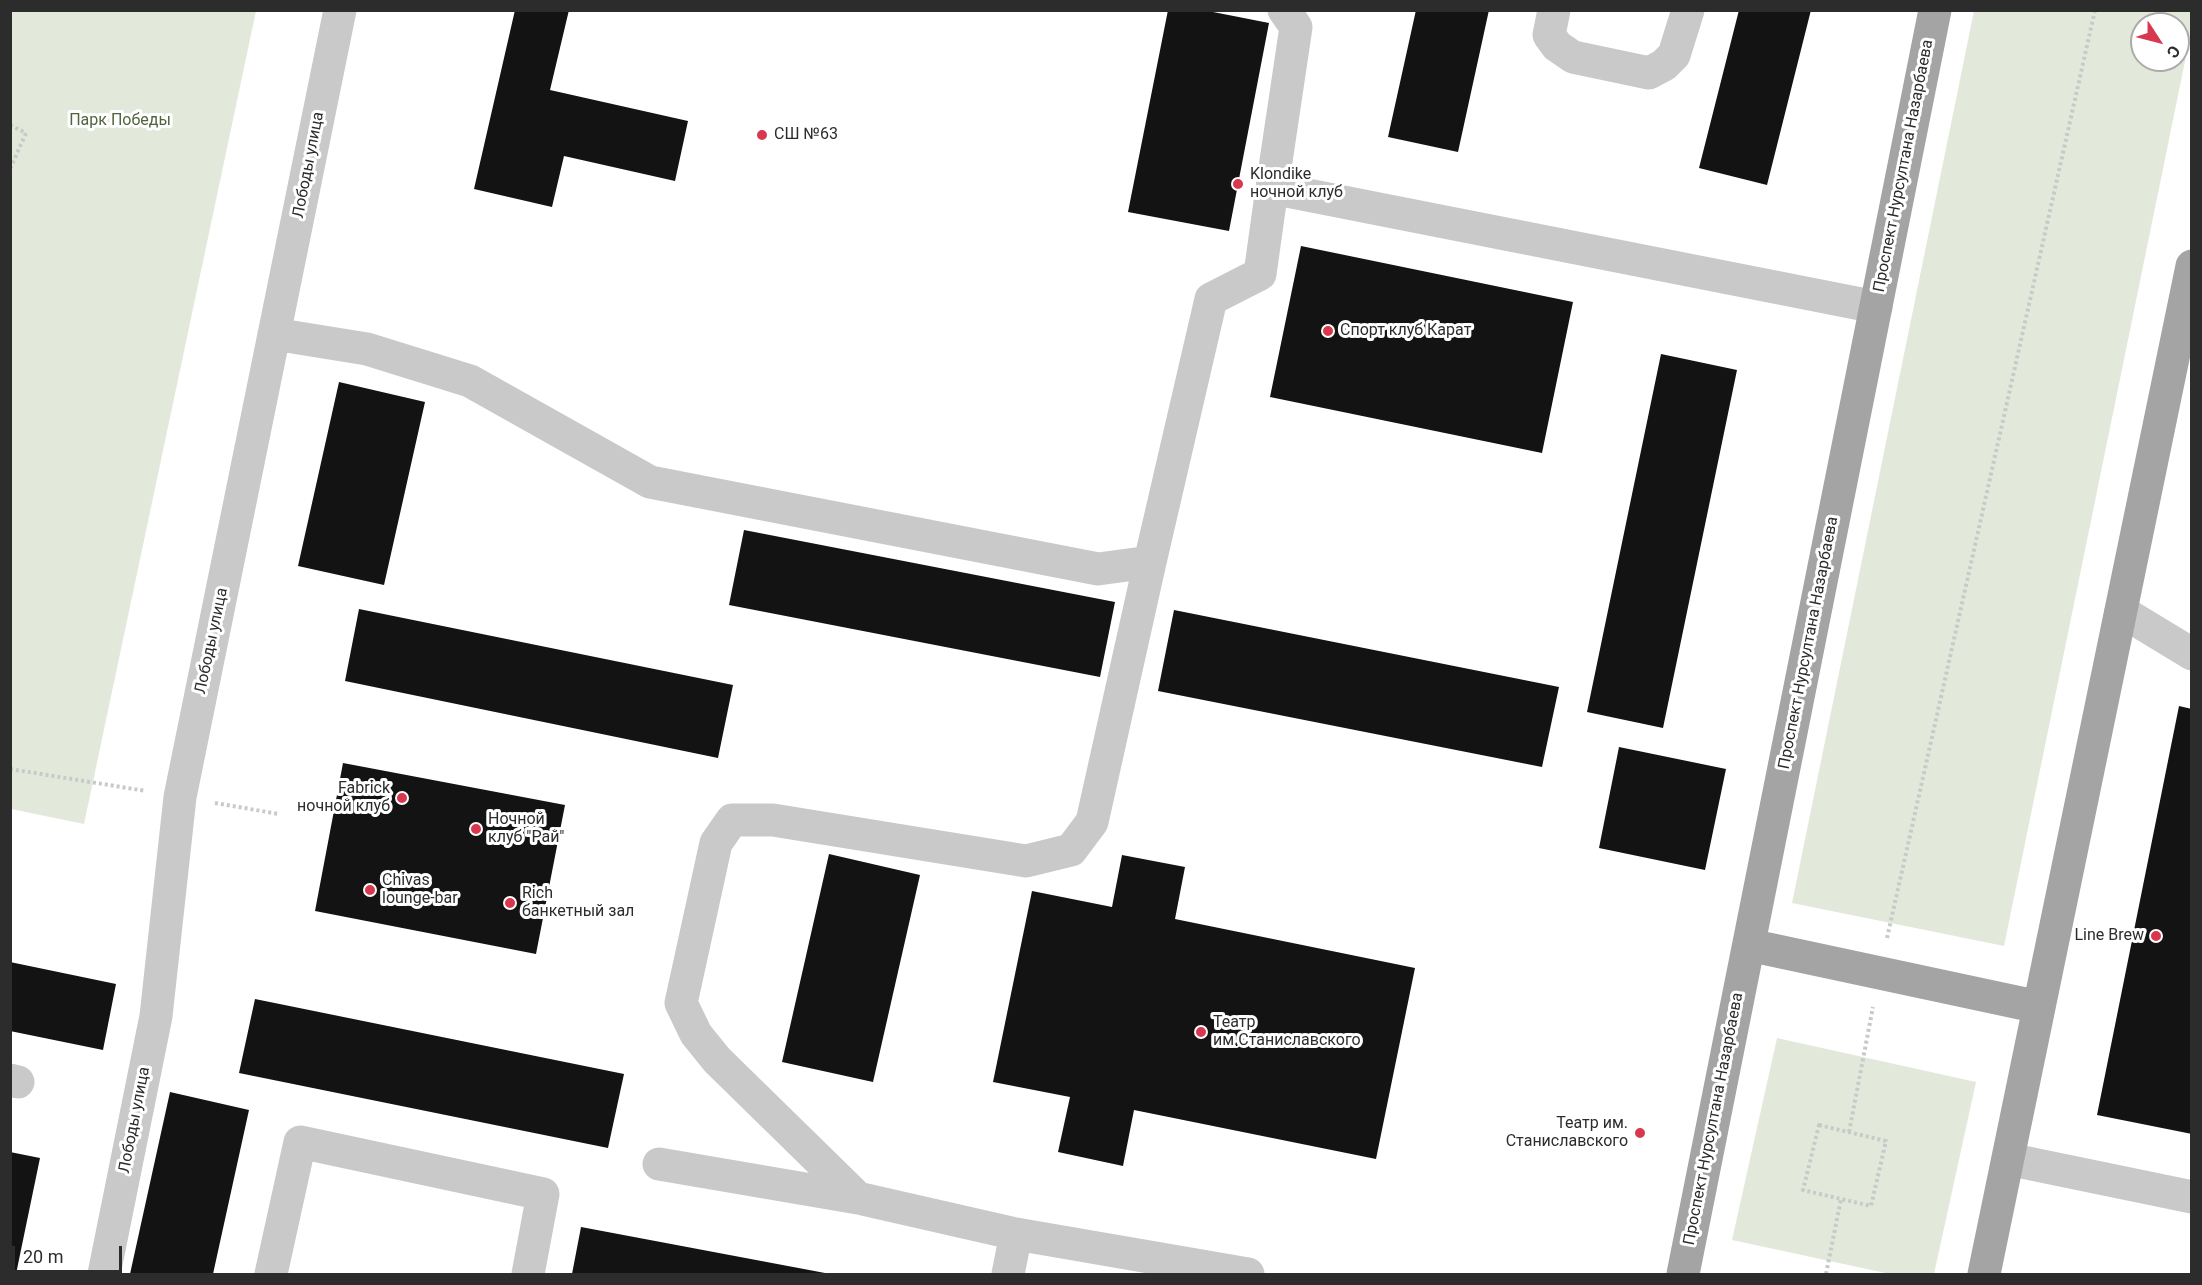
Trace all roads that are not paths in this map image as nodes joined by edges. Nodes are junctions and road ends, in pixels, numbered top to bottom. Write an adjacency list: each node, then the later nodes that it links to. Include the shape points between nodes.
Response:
1 (340, 10): 9 (street, Лободы улица)
2 (1284, 10): 6 (street, via 1296,27)
3 (1554, 10): 4 (street, via 1550,35 1557,46 1573,57 1649,73 1674,55)
4 (1688, 10)
5 (1935, 10): 8 (main road, Проспект Нурсултана Назарбаева)
6 (1272, 188): 8 (street); 10 (street, via 1260,274 1211,299)
7 (2192, 266): 11 (main road)
8 (1876, 307): 13 (main road, Проспект Нурсултана Назарбаева)
9 (274, 334): 10 (street, via 368,349 470,381 650,482 1098,569); 20 (street, Лободы улица, via 180,797 156,1016)
10 (1150, 562): 18 (street, via 1092,822 1071,850 1026,861 773,820 732,820 716,843 681,1003 696,1034 717,1060)
11 (2121, 611): 12 (street); 14 (main road)
12 (2192, 654)
13 (1749, 945): 14 (main road); 25 (main road, Проспект Нурсултана Назарбаева)
14 (2039, 1007): 15 (main road)
15 (2008, 1159): 17 (street); 26 (main road)
16 (659, 1164): 18 (street)
17 (2192, 1197)
18 (858, 1198): 19 (street)
19 (1016, 1234): 23 (street); 24 (street)
20 (104, 1275)
21 (271, 1275): 22 (street, via 300,1142 543,1194)
22 (528, 1275)
23 (1008, 1275)
24 (1248, 1275)
25 (1683, 1275)
26 (1984, 1275)

